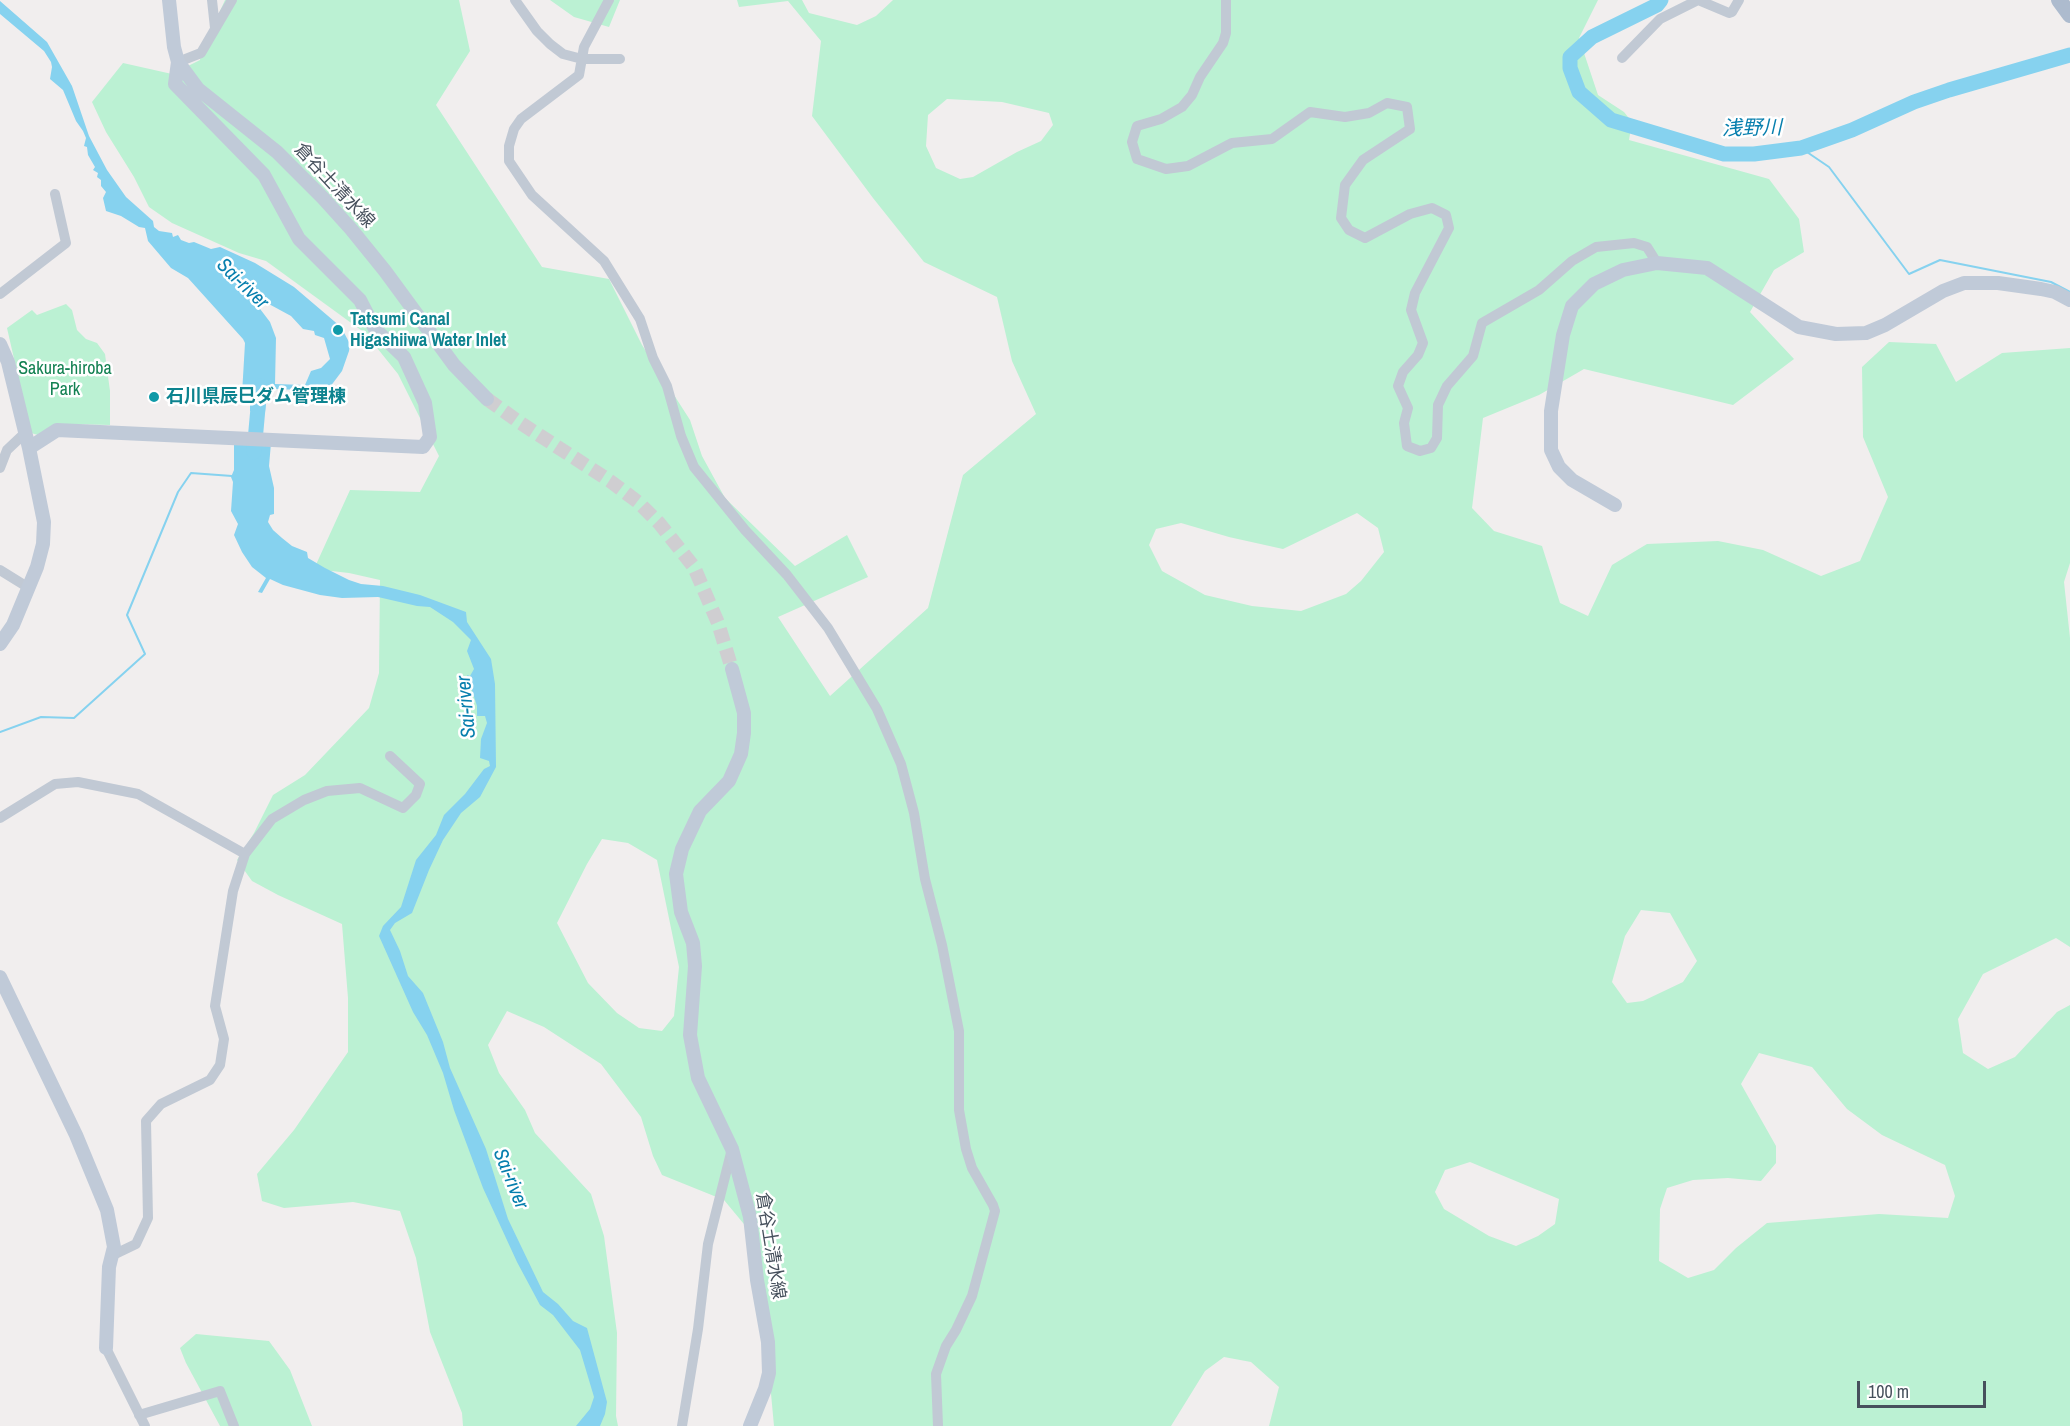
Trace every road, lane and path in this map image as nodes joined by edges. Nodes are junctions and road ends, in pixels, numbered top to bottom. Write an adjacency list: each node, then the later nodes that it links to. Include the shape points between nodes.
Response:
1 (169, 0): 14 (street, 倉谷土清水線)
2 (212, 0): 10 (street)
3 (232, 0): 10 (street)
4 (515, 0): 12 (street, via 550,44 563,54)
5 (609, 0): 12 (street, via 584,47)
6 (1226, 0): 16 (street, via 1223,43 1182,107 1137,126 1131,142 1137,159 1166,169 1188,166 1232,143 1272,139 1310,112 1345,117 1369,113 1387,102 1407,107 1410,129 1363,160 1345,185 1341,218 1349,230 1365,238 1410,214 1432,208 1446,215 1449,228 1415,293 1411,310 1423,343 1398,386 1408,408 1404,423 1407,446 1420,451 1431,448 1437,438 1438,405 1447,386 1473,356 1482,322 1539,290 1572,261 1596,247 1634,243 1647,247)
7 (1739, 0): 11 (street, via 1729,13 1698,0 1660,19)
8 (2059, 0): 9 (main road)
9 (2070, 15)
10 (215, 28): 14 (street, via 201,53)
11 (1622, 58)
12 (582, 59): 13 (street); 41 (street, via 579,75 521,119 509,146 509,161 532,195 604,261 640,319 694,467 787,575 842,651 877,709 902,764 959,1031 959,1110 966,1149 995,1211 972,1296 936,1374)
13 (620, 59)
14 (178, 62): 20 (street, 倉谷土清水線, via 198,89 277,152 351,229 454,365); 22 (street, via 175,84 264,175 299,239 360,300 375,329 404,357 425,403 430,437 423,447 57,430)
15 (55, 194): 17 (street, via 66,243)
16 (1657, 263): 18 (street, via 1707,268 1799,327 1836,333 1866,333 1964,283 2041,289); 24 (street, via 1623,270 1594,284 1572,306 1563,335 1551,411 1551,450 1559,467 1572,480)
17 (0, 294)
18 (2070, 300)
19 (0, 344): 21 (street)
20 (487, 399)
21 (25, 433): 22 (street); 23 (street, via 7,450)
22 (29, 448): 26 (street, via 44,522 43,544)
23 (0, 468)
24 (1615, 505)
25 (0, 570): 26 (street)
26 (29, 588): 27 (street)
27 (0, 644)
28 (732, 669): 33 (street, 倉谷土清水線, via 744,713 741,754 729,781 700,811 682,849 676,874 681,912 693,944 690,1035 698,1078)
29 (390, 756): 31 (street, via 420,784 404,808 360,788 327,790 272,819)
30 (0, 818): 31 (street, via 55,784 78,782 138,794)
31 (245, 854): 34 (street, via 234,891 215,1005 224,1039 220,1065 210,1080 161,1104 147,1121 148,1218 136,1244)
32 (0, 977): 34 (street, via 76,1135 107,1210 114,1247)
33 (732, 1149): 39 (street, via 708,1244); 40 (street, 倉谷土清水線, via 750,1217 768,1342 765,1389)
34 (111, 1256): 35 (street)
35 (106, 1348): 36 (street)
36 (139, 1415): 37 (street); 38 (street, via 220,1391)
37 (145, 1426)
38 (234, 1426)
39 (682, 1426)
40 (750, 1426)
41 (938, 1426)

